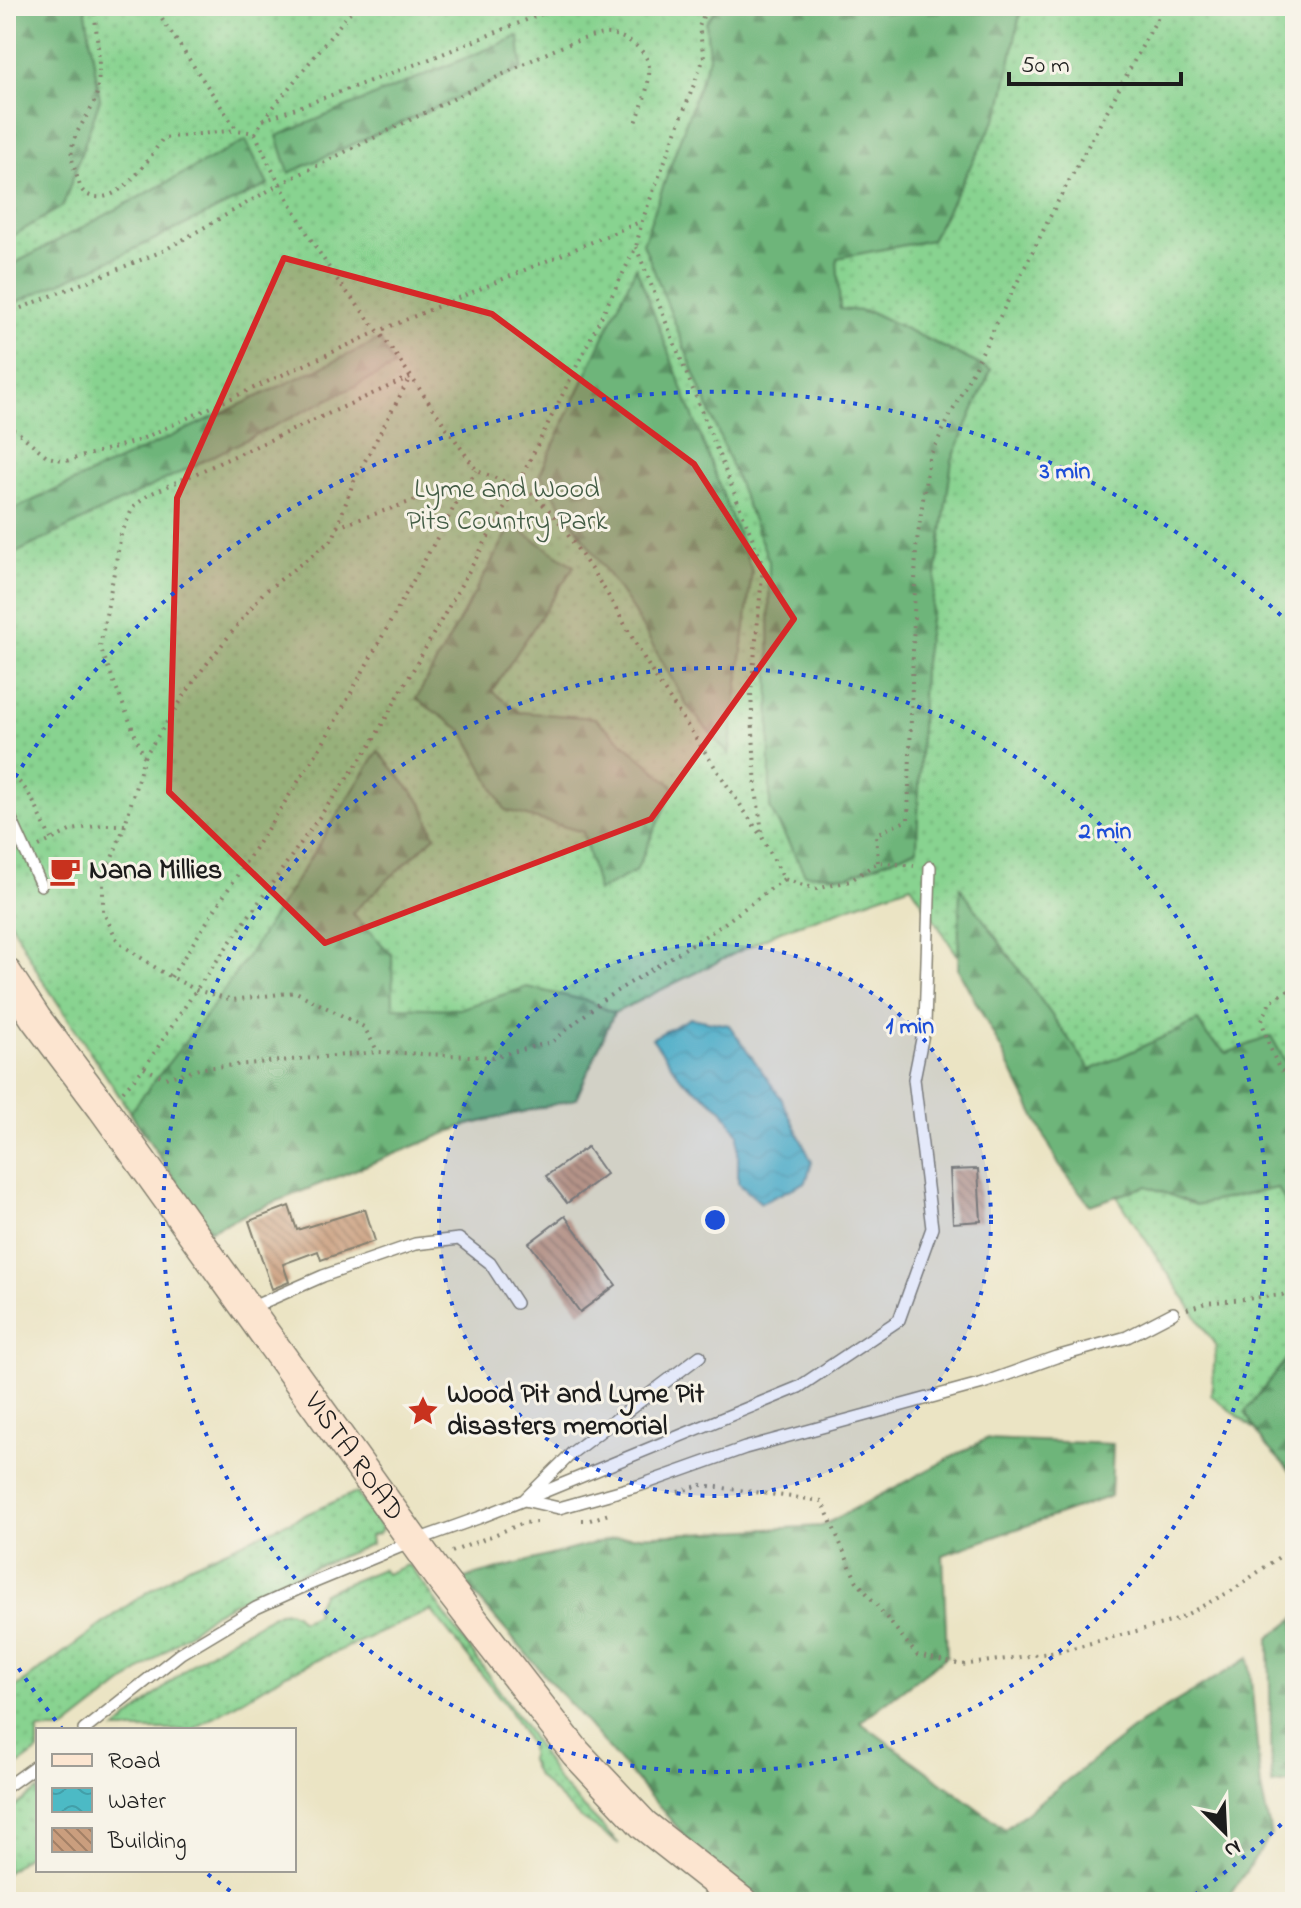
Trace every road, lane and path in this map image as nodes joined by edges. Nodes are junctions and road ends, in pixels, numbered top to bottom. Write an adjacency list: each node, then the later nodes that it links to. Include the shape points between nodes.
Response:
1 (94, 6): 9 (path, via 97,96 71,151 80,189 100,198 119,191 163,138)
2 (153, 6): 9 (path)
3 (355, 6): 7 (path)
4 (561, 6): 7 (path)
5 (707, 6): 12 (path, via 699,27 704,58)
6 (1164, 6): 29 (path, via 1057,203 929,458 916,548 908,820 876,834)
7 (263, 120): 10 (path)
8 (636, 123): 11 (path, via 647,92 648,63 636,43 606,33 553,50)
9 (237, 130): 10 (path)
10 (255, 133): 11 (path)
11 (280, 184): 14 (path, via 163,251); 15 (path, via 335,277)
12 (642, 221): 13 (path); 15 (path)
13 (636, 247): 20 (path); 26 (path, via 763,565 751,693)
14 (6, 314)
15 (379, 331): 16 (path); 17 (path, via 137,441 66,461 48,457)
16 (410, 377): 18 (path); 21 (path, via 353,483); 22 (path, via 150,494 133,507 121,535 100,647)
17 (6, 425)
18 (477, 471): 19 (path); 20 (path)
19 (468, 482): 21 (path); 34 (path, via 322,745)
20 (517, 486): 26 (path, via 558,520); 36 (path, via 370,746)
21 (337, 527): 22 (path, via 333,539 263,593 198,675)
22 (144, 757): 25 (path)
23 (6, 773): 27 (path, via 25,790)
24 (6, 808): 28 (lane)
25 (125, 825): 27 (path, via 72,830); 34 (path, via 103,881 103,911 118,942)
26 (763, 839): 31 (path)
27 (51, 840): 28 (path)
28 (26, 851): 32 (lane)
29 (878, 862): 30 (path); 31 (path, via 850,881 816,889)
30 (930, 867): 47 (lane, via 925,1024 914,1079 932,1228 899,1320 799,1387)
31 (784, 879): 37 (path, via 718,928 604,999 552,1042 493,1057)
32 (41, 885)
33 (6, 973): 40 (main road, VISTA ROAD)
34 (171, 977): 36 (path)
35 (1295, 986): 39 (path, via 1270,1002 1262,1021 1279,1069)
36 (196, 990): 37 (path, via 233,1000 296,992 364,1027); 38 (path)
37 (378, 1052): 38 (path, via 203,1068 165,1078)
38 (144, 1068): 40 (path)
39 (1295, 1079)
40 (103, 1108): 43 (main road, VISTA ROAD)
41 (1295, 1288): 44 (path, via 1282,1295 1206,1303)
42 (516, 1303): 43 (lane, via 490,1263 459,1239 415,1244)
43 (247, 1309): 51 (main road, VISTA ROAD)
44 (1173, 1313): 47 (lane, via 1127,1337 745,1448 641,1485 559,1508)
45 (700, 1356): 47 (lane, via 573,1452)
46 (674, 1494): 52 (path, via 701,1485 822,1501 856,1580 917,1655 962,1665 1057,1652 1174,1621)
47 (524, 1500): 51 (lane)
48 (618, 1511): 49 (path)
49 (577, 1521)
50 (550, 1522): 51 (path, via 523,1523 451,1552)
51 (414, 1541): 53 (lane, via 220,1628); 56 (main road, VISTA ROAD, via 576,1753 644,1825)
52 (1295, 1549)
53 (87, 1728)
54 (36, 1765): 55 (lane)
55 (6, 1787)
56 (742, 1902)

